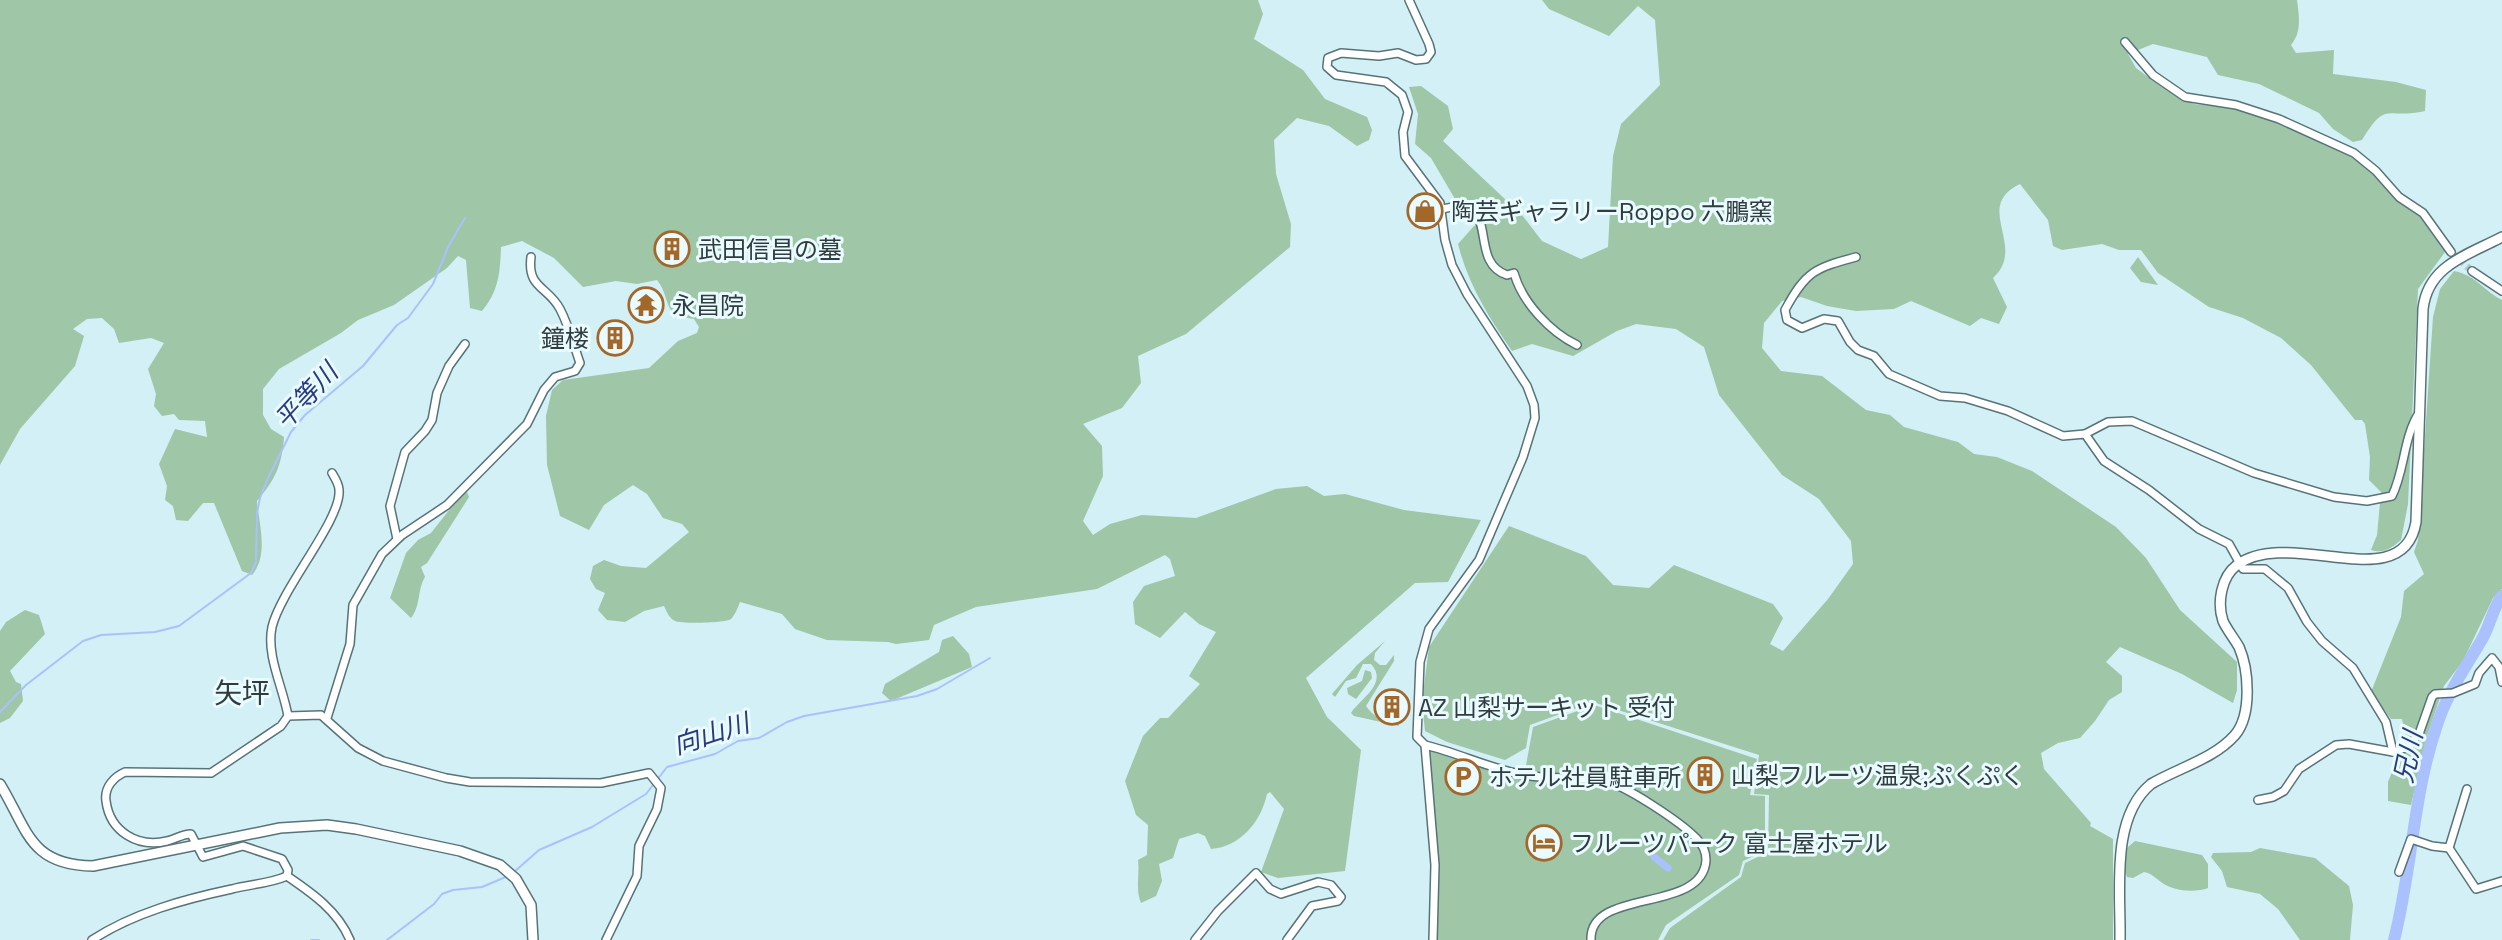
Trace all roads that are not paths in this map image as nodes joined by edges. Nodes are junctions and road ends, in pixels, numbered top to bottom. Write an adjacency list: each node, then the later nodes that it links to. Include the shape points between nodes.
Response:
1 (1409, 0): 3 (street, via 1429,44 1426,59 1398,53 1341,53 1328,58 1327,67 1336,75 1379,79 1402,95 1408,112 1405,156)
2 (2125, 42): 5 (street, via 2153,75 2185,97 2279,119 2354,153 2423,213)
3 (1442, 209): 11 (street, via 1460,205 1477,213 1495,269 1514,273 1537,313); 20 (street, via 1452,265 1527,386 1535,418 1479,560 1435,617 1423,647 1417,737)
4 (2502, 237): 12 (street, via 2438,272 2427,287)
5 (2451, 252)
6 (531, 257): 15 (street, via 530,274 562,311 580,363 575,371 555,377 527,424 447,505)
7 (1856, 257): 13 (street, via 1810,274 1785,310 1787,320 1802,328 1824,319 1838,321 1850,342 1874,356 1889,374 1940,396 2008,411 2063,436)
8 (2472, 271): 9 (street)
9 (2502, 291)
10 (465, 344): 15 (street, via 437,393 432,420 405,452 390,506)
11 (1577, 345)
12 (2419, 411): 13 (street, via 2392,496 2367,501 2341,499 2254,473 2132,421 2108,422); 16 (street, via 2416,522 2399,553 2377,560 2290,551)
13 (2085, 434): 16 (street, via 2104,461 2199,529 2229,544)
14 (332, 473): 18 (street, via 340,491 333,511 286,593 272,630 270,646)
15 (397, 539): 19 (street, via 382,554 353,605 350,644)
16 (2238, 564): 21 (street, via 2243,569 2265,569 2288,588 2312,629 2348,663 2374,701); 38 (street, via 2222,587 2220,602 2222,619 2242,656 2247,699 2243,722 2219,749 2142,792 2128,816)
17 (2502, 682): 21 (street, via 2492,658 2475,684 2435,694 2417,738)
18 (288, 716): 19 (street); 25 (street, via 211,773 137,771 113,780 106,806 125,835 157,843 186,833)
19 (327, 718): 33 (street, via 341,735 383,761 446,778 601,783 644,773 657,780 657,809 639,846 637,876)
20 (1425, 745): 36 (street, via 1435,865); 37 (street, via 1526,775 1608,781 1698,840 1706,853 1700,878 1674,893 1605,913)
21 (2393, 752): 24 (street, via 2336,745 2299,769 2284,791)
22 (0, 784): 25 (street, via 35,846 55,860 93,866)
23 (2467, 789): 26 (street)
24 (2258, 800)
25 (196, 845): 28 (street, via 203,857 243,846 274,855 287,864); 32 (street, via 280,828 327,825 485,858 516,879 531,905)
26 (2449, 848): 27 (street, via 2411,839); 29 (street, via 2476,889)
27 (2399, 872)
28 (287, 876): 30 (street, via 123,922); 31 (street, via 331,909)
29 (2502, 881)
30 (92, 940)
31 (350, 940)
32 (533, 940)
33 (606, 940)
34 (1195, 940): 35 (street, via 1256,873 1281,894 1318,882 1331,885 1341,897 1338,901 1312,906)
35 (1287, 940)
36 (1433, 940)
37 (1591, 940)
38 (2120, 940)

